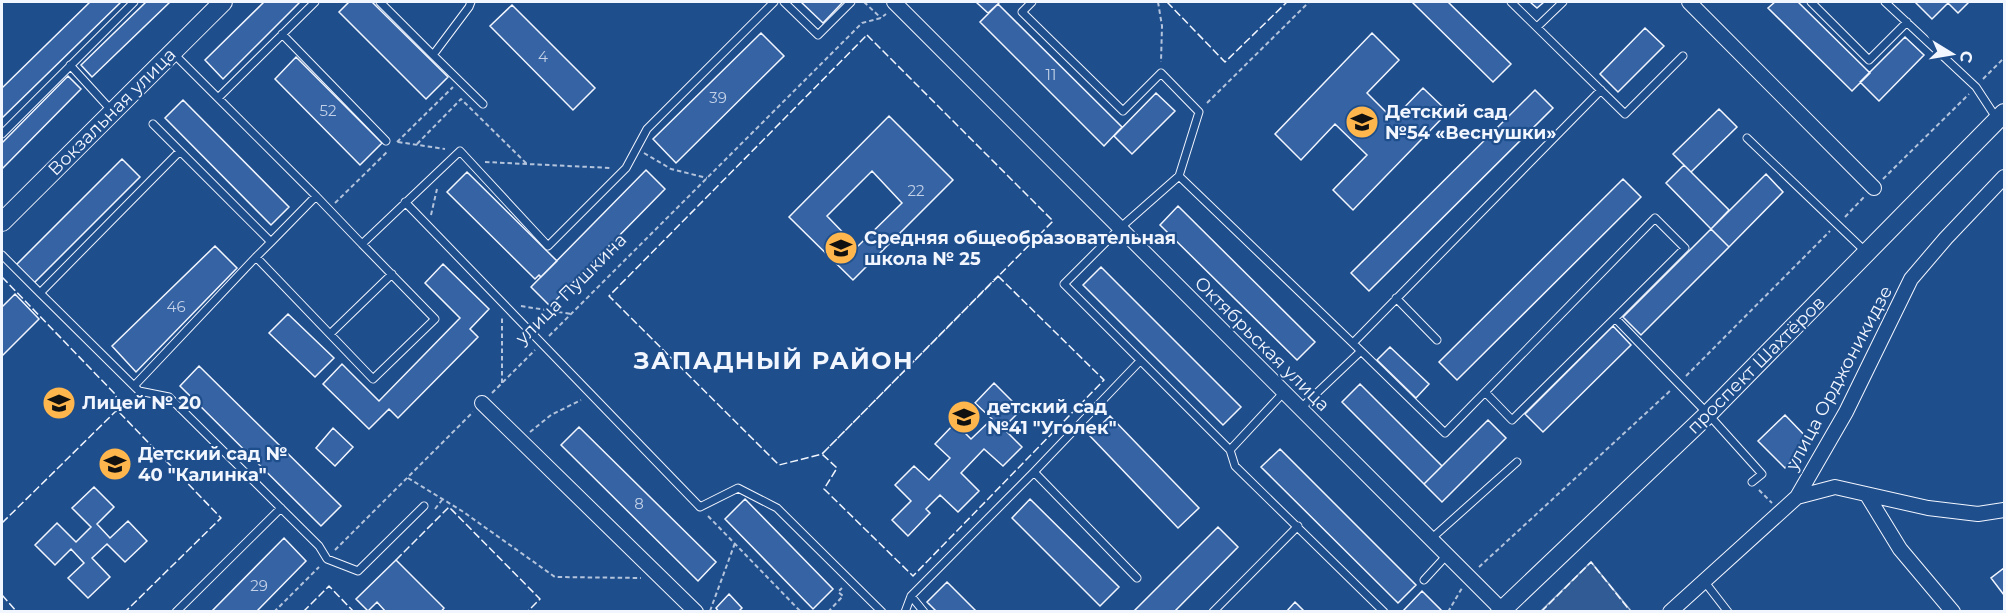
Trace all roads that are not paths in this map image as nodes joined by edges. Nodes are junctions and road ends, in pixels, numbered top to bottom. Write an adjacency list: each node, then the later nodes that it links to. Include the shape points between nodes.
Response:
1 (134, 2): 22 (lane)
2 (223, 2): 19 (main road, Вокзальная улица)
3 (315, 2): 18 (lane)
4 (380, 2): 20 (lane)
5 (471, 2): 20 (lane)
6 (774, 2): 37 (lane, via 647,129 626,168 548,246 460,151)
7 (784, 2): 8 (lane, via 818,35)
8 (851, 2)
9 (897, 2): 39 (street, Октябрьская улица)
10 (1032, 2): 33 (lane, via 1022,12 1123,111 1161,73 1199,112)
11 (1511, 2): 17 (lane)
12 (1563, 2): 17 (lane)
13 (1689, 2): 35 (street)
14 (1811, 2): 16 (lane, via 1869,60)
15 (1885, 2): 16 (lane)
16 (1907, 22): 27 (lane)
17 (1537, 27): 23 (lane)
18 (282, 34): 24 (lane); 31 (lane)
19 (172, 52): 24 (lane); 26 (main road, Вокзальная улица)
20 (433, 55): 25 (lane)
21 (1683, 56): 23 (lane, via 1625,114)
22 (70, 65): 26 (lane); 29 (lane)
23 (1601, 90): 47 (lane)
24 (218, 98): 36 (lane)
25 (483, 104)
26 (112, 112): 38 (main road, Вокзальная улица)
27 (2001, 116): 42 (main road, проспект Шахтёров)
28 (153, 124): 32 (lane)
29 (2, 134)
30 (1747, 138): 42 (lane)
31 (386, 141)
32 (180, 151): 40 (lane); 46 (lane)
33 (1179, 176): 39 (lane); 51 (lane)
34 (2004, 177): 65 (street, улица Орджоникидзе, via 1911,279 1846,412)
35 (1874, 188)
36 (316, 196): 40 (lane); 41 (lane)
37 (405, 202): 41 (lane); 79 (lane, via 700,507 738,488 777,508)
38 (2, 222)
39 (1120, 228): 53 (lane, via 1064,284); 55 (street, Октябрьская улица)
40 (271, 242): 44 (lane)
41 (362, 244): 45 (lane)
42 (1867, 253): 59 (main road, проспект Шахтёров)
43 (2, 255): 46 (lane)
44 (256, 257): 49 (lane); 54 (lane)
45 (392, 274): 49 (lane); 49 (lane, via 435,319 373,379)
46 (40, 293): 54 (lane)
47 (1396, 298): 50 (lane); 51 (lane)
48 (1615, 318): 56 (lane, via 1512,420); 56 (lane, via 1685,248 1655,218); 59 (lane)
49 (330, 334)
50 (1437, 340)
51 (1353, 343): 52 (lane)
52 (1361, 351): 56 (lane, via 1446,433); 58 (lane)
53 (1140, 362): 60 (lane); 62 (lane)
54 (134, 386): 67 (lane, via 138,391 169,397)
55 (1284, 392): 58 (street, Октябрьская улица); 60 (lane)
56 (1485, 392)
57 (482, 403): 78 (street)
58 (1300, 408): 70 (street, Октябрьская улица)
59 (1708, 414): 63 (lane, via 1762,474); 76 (main road, проспект Шахтёров)
60 (1230, 450): 69 (lane, via 1234,466)
61 (1517, 462): 70 (lane)
62 (1034, 472): 72 (lane); 75 (lane)
63 (1754, 484)
64 (1867, 495): 65 (street, via 1835,487); 68 (street, via 1978,514); 86 (street, via 1900,549)
65 (1797, 497): 74 (street, улица Орджоникидзе)
66 (424, 506): 67 (lane, via 358,571 327,559)
67 (281, 508): 77 (lane)
68 (2004, 510)
69 (1298, 526): 82 (lane); 83 (lane)
70 (1431, 539): 71 (street, Октябрьская улица)
71 (1447, 555): 73 (lane); 76 (street, Октябрьская улица)
72 (1137, 578)
73 (1424, 580)
74 (1704, 581): 84 (street, улица Орджоникидзе); 85 (lane)
75 (911, 596): 80 (lane); 81 (lane)
76 (1501, 611)
77 (176, 612)
78 (696, 612)
79 (882, 612)
80 (905, 612)
81 (924, 612)
82 (1213, 612)
83 (1384, 612)
84 (1670, 612)
85 (1728, 612)
86 (1953, 612)

